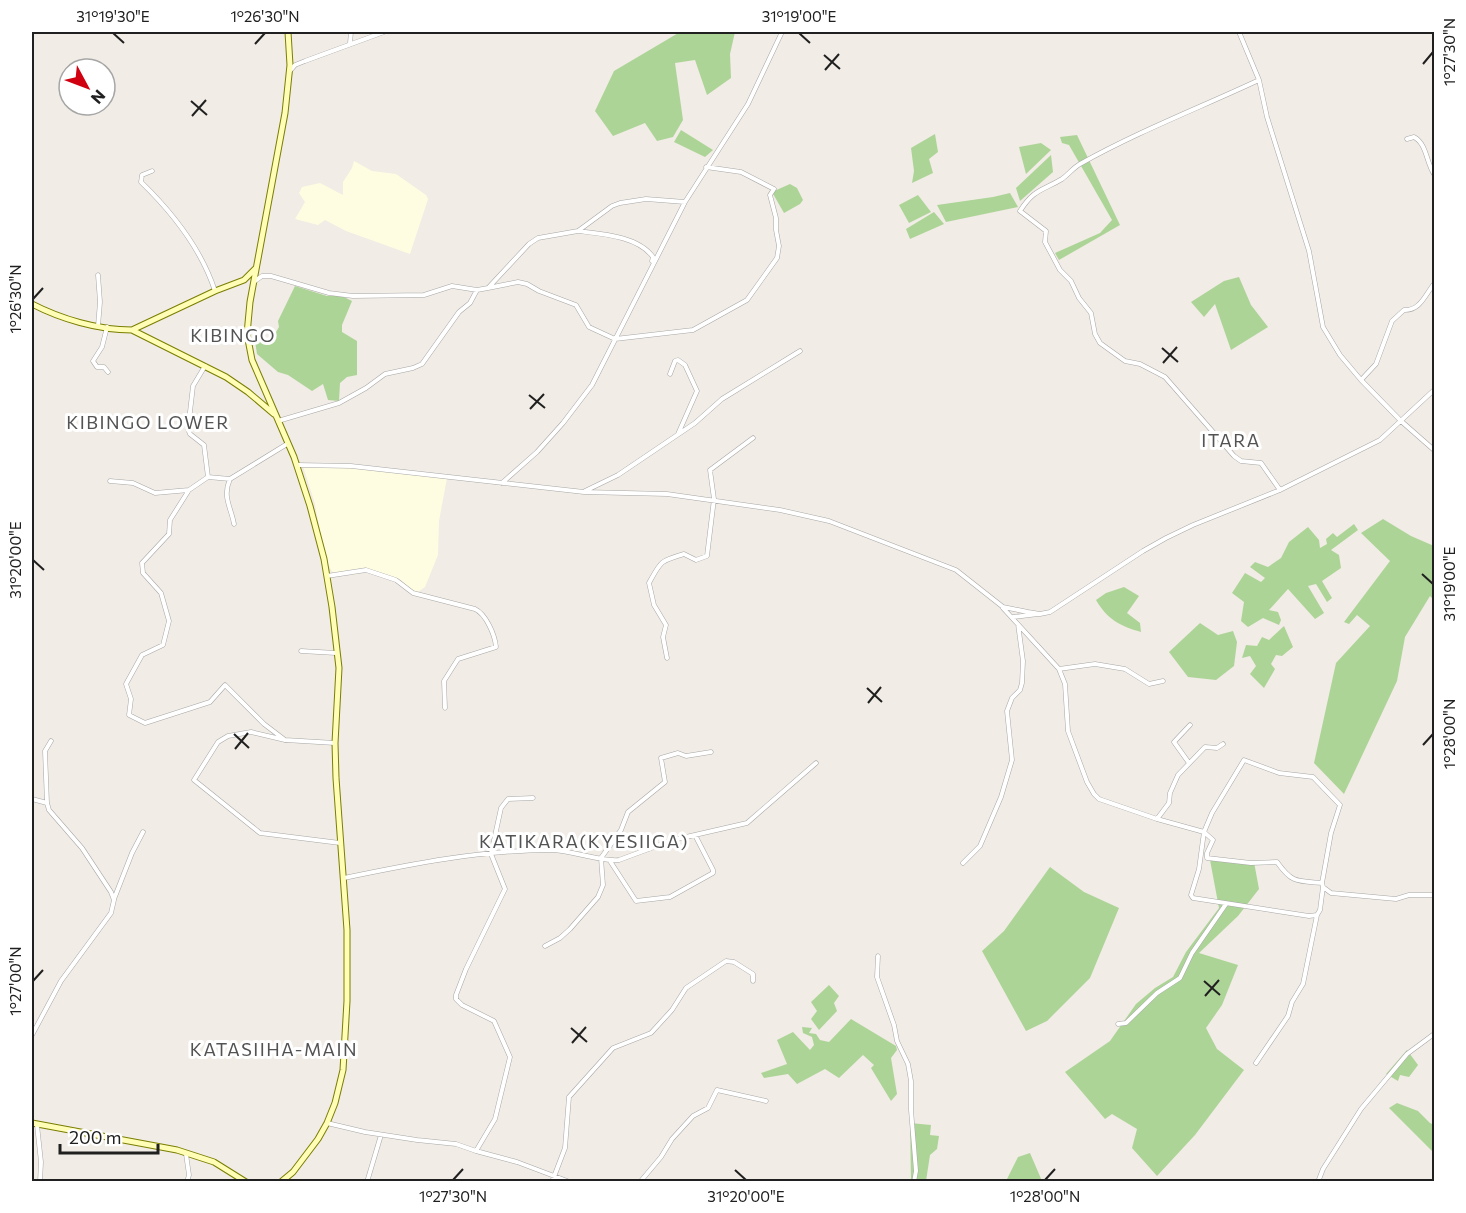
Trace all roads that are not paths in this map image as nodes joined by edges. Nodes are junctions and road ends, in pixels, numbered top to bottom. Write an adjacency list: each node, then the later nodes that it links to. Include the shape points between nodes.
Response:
1 (288, 32): 7 (main road)
2 (351, 32): 6 (street)
3 (384, 32): 6 (street)
4 (782, 32): 10 (street, via 748,104)
5 (1239, 32): 8 (street)
6 (350, 43): 7 (street, via 295,65)
7 (289, 72): 16 (main road, via 284,121)
8 (1258, 80): 33 (street, via 1309,251 1323,327); 47 (street, via 1158,124 1079,165 1036,192 1020,211 1046,231 1045,242 1089,309 1096,337 1103,346 1125,361 1165,377 1234,456 1241,461 1262,463)
9 (1407, 139): 12 (street, via 1414,137 1420,141)
10 (705, 167): 13 (street); 28 (street, via 744,173 774,189 770,196 776,218 777,258 747,300 696,329)
11 (152, 171): 23 (street, via 142,175 141,182 200,255)
12 (1434, 174)
13 (685, 202): 14 (street, via 646,199 620,203); 15 (street)
14 (578, 231): 15 (street, via 637,244 653,257); 21 (street, via 534,240)
15 (652, 265): 28 (street)
16 (256, 267): 18 (main road); 19 (main road)
17 (98, 275): 25 (street)
18 (244, 280): 19 (main road); 23 (main road)
19 (253, 282): 22 (street, via 271,276 329,294 353,296 424,295 452,286); 35 (main road, via 247,318 249,347)
20 (1434, 284): 33 (street, via 1418,308 1404,310 1392,321 1376,364)
21 (488, 288): 22 (street); 28 (street, via 528,284 576,305 589,327)
22 (477, 290): 35 (street, via 422,364 386,374 343,401)
23 (215, 291): 27 (main road)
24 (32, 304): 25 (main road)
25 (98, 326): 26 (main road)
26 (107, 327): 27 (main road); 31 (street, via 93,361)
27 (132, 330): 30 (main road)
28 (615, 339): 45 (street, via 592,385 563,423)
29 (800, 351): 37 (street, via 717,403)
30 (206, 366): 35 (main road, via 248,392); 42 (street, via 193,386 188,429 204,445)
31 (108, 372)
32 (670, 374): 37 (street, via 678,360 697,391)
33 (1361, 380): 36 (street)
34 (1434, 390): 36 (street)
35 (277, 418): 39 (main road)
36 (1401, 422): 40 (street); 47 (street, via 1380,440)
37 (678, 435): 48 (street, via 618,475)
38 (753, 438): 49 (street, via 710,470)
39 (287, 444): 41 (main road); 43 (street)
40 (1434, 450)
41 (297, 465): 45 (street, via 351,466); 51 (main road)
42 (208, 477): 43 (street); 46 (street)
43 (230, 479): 50 (street, via 226,496)
44 (110, 481): 46 (street, via 133,483 154,493)
45 (502, 483): 48 (street)
46 (189, 490): 63 (street, via 170,520 169,535 142,563 144,575 161,593 169,621 163,645 142,656 127,681 132,701 129,715 148,723 210,702 225,685)
47 (1280, 490): 53 (street, via 1166,538 1050,612)
48 (584, 492): 49 (street)
49 (714, 499): 52 (street, via 829,521 956,570); 58 (street, via 707,556 696,560 684,554 664,560 649,583 654,605 666,625 663,637)
50 (234, 524)
51 (327, 576): 57 (main road); 61 (street, via 367,570 397,580 413,593 482,613 495,647 458,659 444,681)
52 (1003, 607): 53 (street); 54 (street)
53 (1040, 614): 54 (street)
54 (1012, 617): 55 (street)
55 (1018, 624): 59 (street); 81 (street, via 1022,683 1007,711 1012,760 1002,797 980,846)
56 (301, 651): 57 (street)
57 (336, 653): 65 (main road, via 339,668)
58 (667, 658)
59 (1059, 669): 60 (street, via 1095,664 1125,669 1149,684); 73 (street, via 1065,684 1068,730 1094,795)
60 (1163, 681)
61 (445, 708)
62 (1190, 725): 69 (street, via 1174,742)
63 (285, 740): 65 (street); 77 (street, via 247,732 224,737 194,782 260,833)
64 (51, 741): 72 (street, via 45,751)
65 (335, 743): 77 (main road)
66 (1223, 744): 69 (street, via 1218,748 1205,747)
67 (711, 752): 79 (street, via 663,756 665,782 628,812 621,830)
68 (816, 763): 76 (street, via 747,823)
69 (1189, 763): 73 (street, via 1176,778 1169,803)
70 (533, 798): 78 (street, via 504,802)
71 (32, 799): 72 (street)
72 (47, 803): 85 (street, via 82,848)
73 (1157, 819): 75 (street)
74 (143, 832): 85 (street)
75 (1204, 832): 83 (street, via 1213,840 1207,858 1277,862 1293,880); 83 (street, via 1244,760 1279,773 1313,777 1340,806); 86 (street, via 1192,897)
76 (695, 835): 80 (street); 80 (street, via 713,873 670,897 636,901)
77 (340, 843): 82 (main road)
78 (491, 854): 79 (street, via 552,850); 82 (street); 99 (street, via 505,889 466,969 456,999 494,1021 510,1057 495,1119)
79 (601, 858): 80 (street); 88 (street, via 603,885 598,897 570,930)
80 (610, 861)
81 (963, 863)
82 (344, 878): 97 (main road, via 347,984 343,1070)
83 (1322, 885): 84 (street, via 1331,893 1396,899); 87 (street)
84 (1434, 895)
85 (114, 900): 93 (street, via 111,912 61,981)
86 (1226, 904): 87 (street); 91 (street, via 1192,953 1180,978 1157,993 1126,1023)
87 (1317, 915): 94 (street, via 1303,984 1288,1016)
88 (545, 946)
89 (878, 956): 110 (street, via 877,977 911,1081)
90 (753, 981): 101 (street, via 753,974 726,961 686,988 651,1033 608,1052 568,1099 565,1148)
91 (1118, 1024)
92 (1434, 1034): 111 (street, via 1407,1054 1356,1114)
93 (32, 1035)
94 (1256, 1063)
95 (766, 1101): 109 (street, via 716,1091 708,1108 693,1116)
96 (34, 1124): 100 (main road); 102 (street, via 41,1162)
97 (327, 1124): 98 (street); 105 (main road, via 293,1172)
98 (381, 1135): 99 (street, via 456,1144); 106 (street)
99 (476, 1151): 101 (street)
100 (186, 1154): 103 (street); 104 (main road, via 214,1162)
101 (554, 1175): 107 (street); 108 (street)
102 (40, 1182)
103 (187, 1182)
104 (246, 1182)
105 (281, 1182)
106 (367, 1182)
107 (552, 1182)
108 (570, 1182)
109 (640, 1182)
110 (914, 1182)
111 (1318, 1182)

